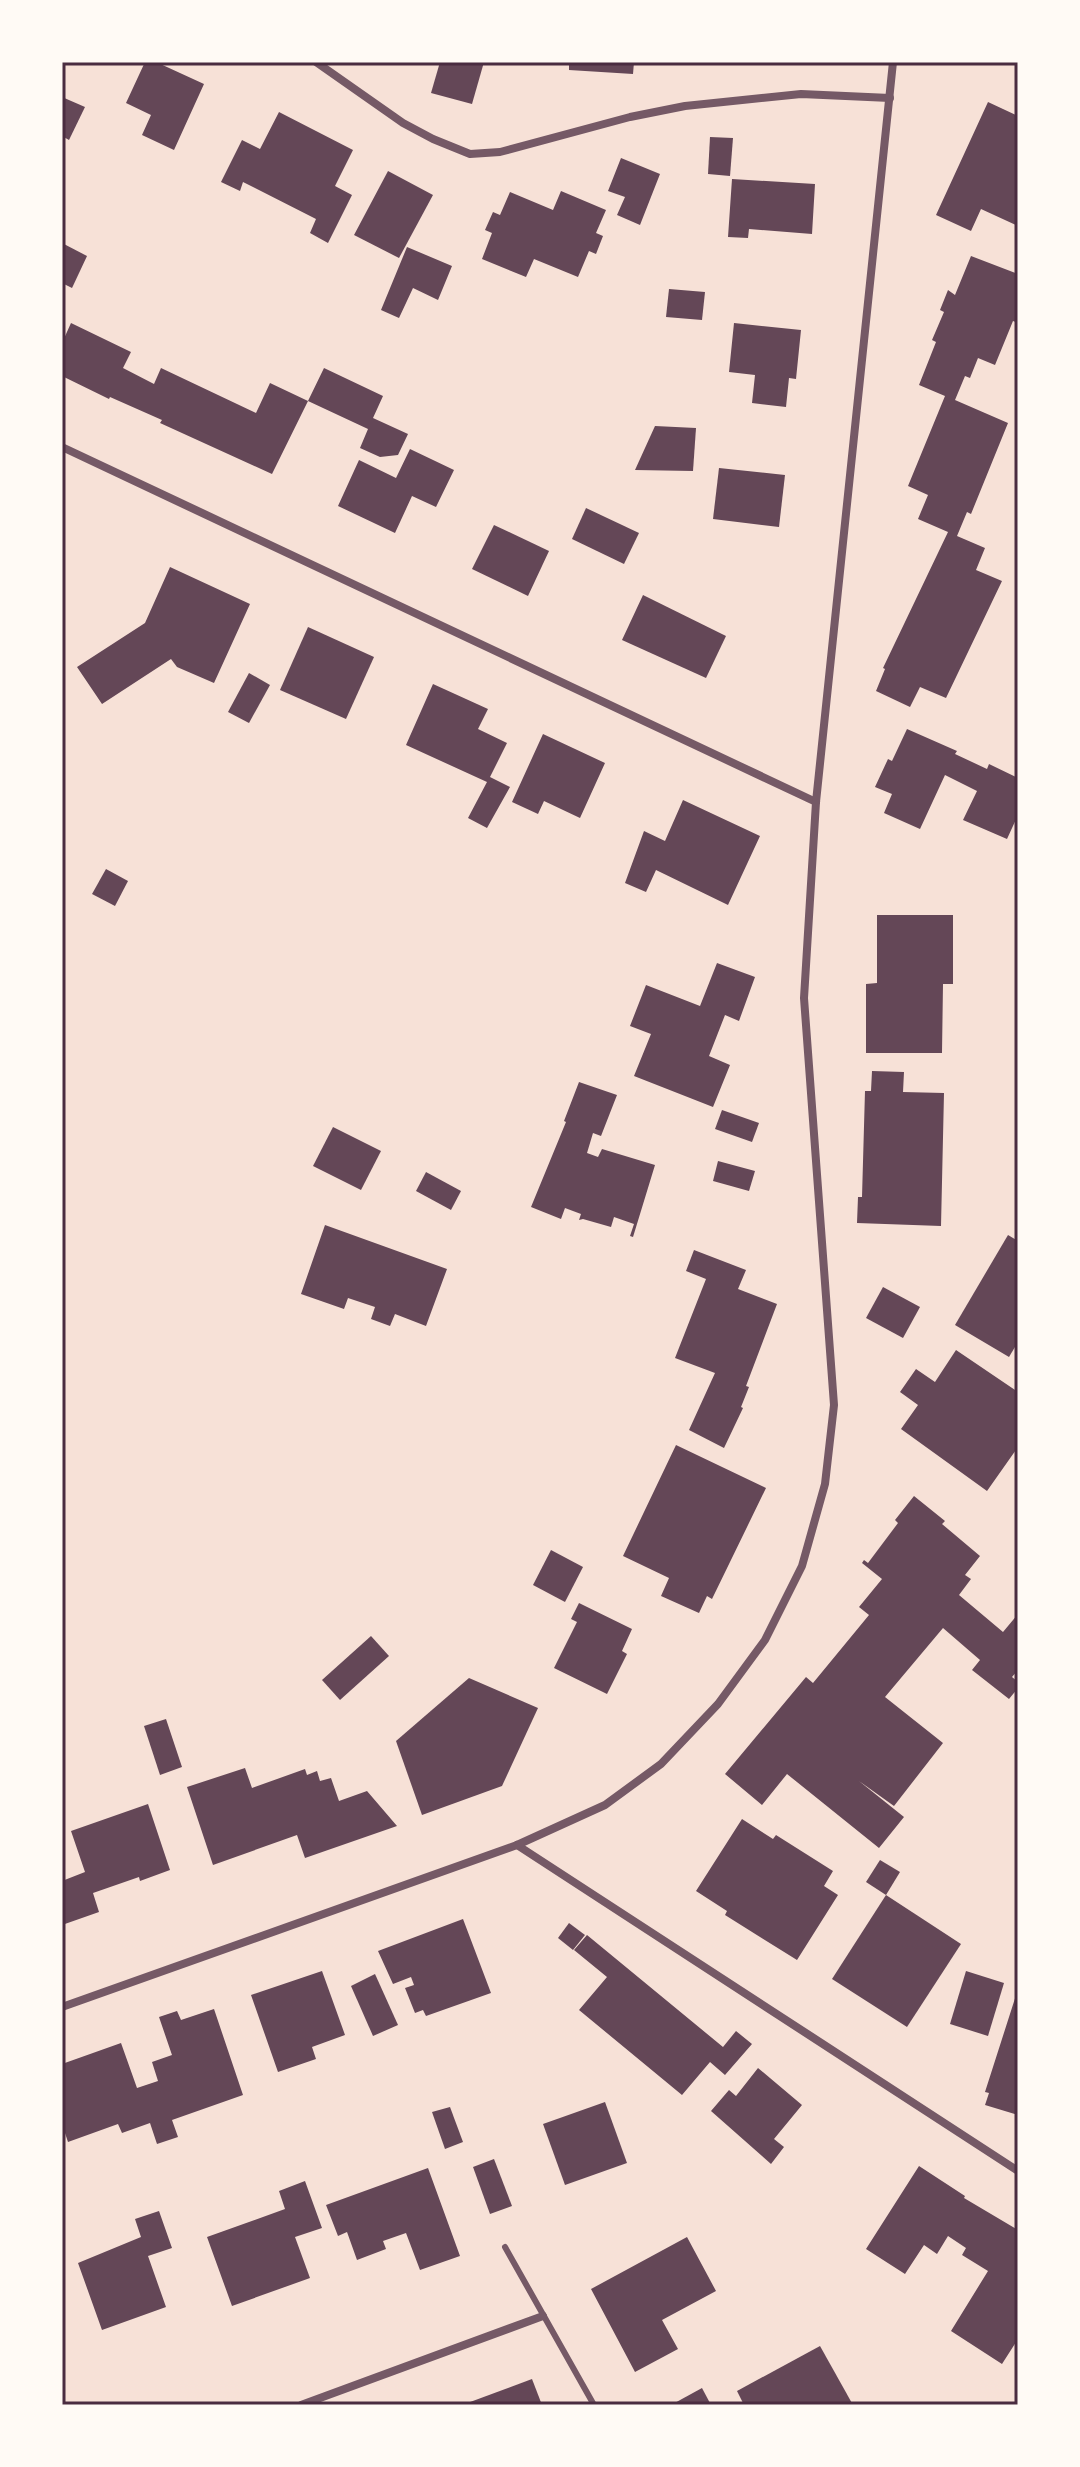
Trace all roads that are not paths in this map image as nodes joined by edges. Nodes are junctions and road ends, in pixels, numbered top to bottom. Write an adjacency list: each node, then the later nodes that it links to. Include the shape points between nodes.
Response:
1 (316, 62): 3 (street, via 403,123 470,154 500,152 685,106 801,94)
2 (893, 62): 3 (street)
3 (890, 98): 5 (street)
4 (62, 447): 5 (street)
5 (816, 802): 6 (street, via 804,998 834,1405 825,1484 802,1566 765,1640 718,1704 661,1764 605,1805)
6 (517, 1845): 7 (street); 8 (street)
7 (62, 2007)
8 (1018, 2171)
9 (505, 2247): 10 (lane)
10 (543, 2316): 11 (street); 12 (lane)
11 (301, 2405)
12 (594, 2405)

